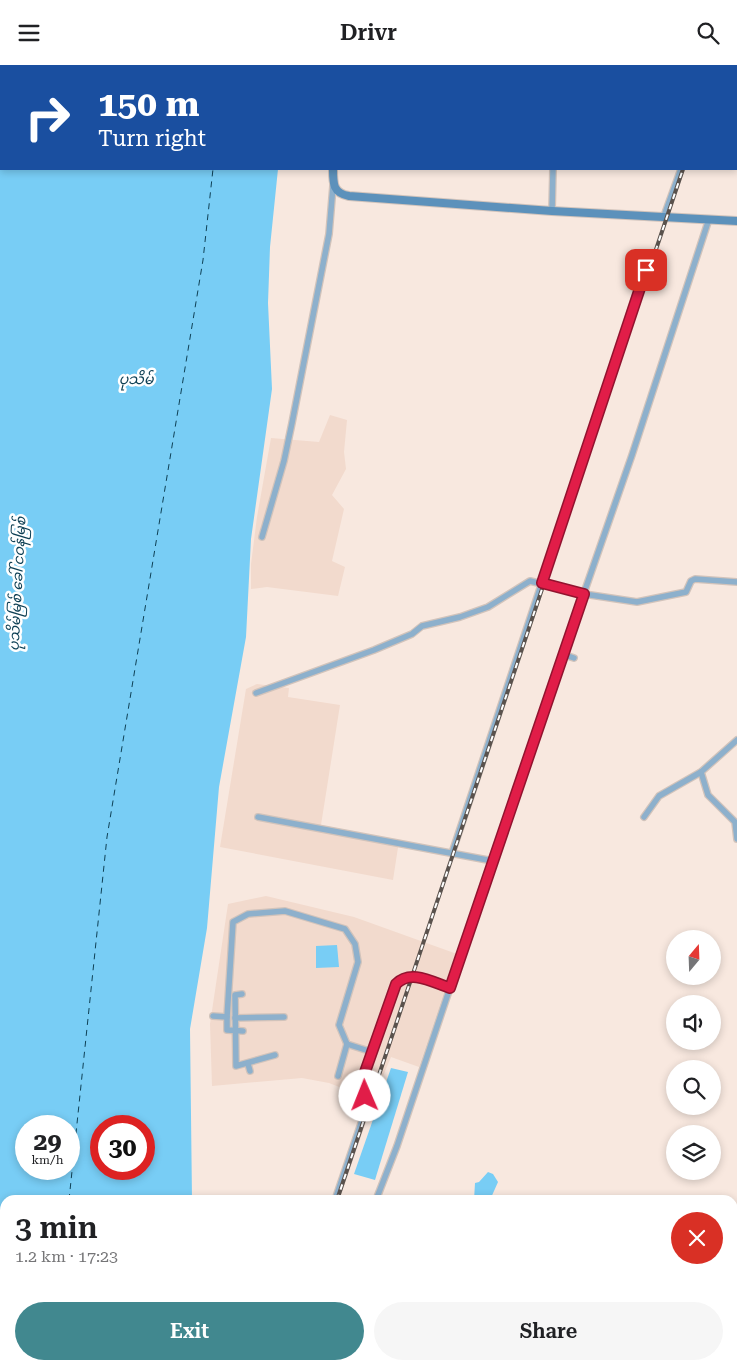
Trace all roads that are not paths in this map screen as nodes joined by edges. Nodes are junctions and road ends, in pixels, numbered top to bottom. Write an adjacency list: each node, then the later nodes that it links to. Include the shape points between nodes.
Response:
1 (333, 170): 4 (street)
2 (552, 170): 5 (street)
3 (680, 170): 6 (street)
4 (333, 185): 5 (street, via 340,194 349,196); 10 (street, via 329,233 292,423)
5 (552, 211): 6 (street)
6 (664, 216): 7 (street)
7 (709, 219): 8 (street); 13 (street)
8 (737, 221)
9 (646, 270): 12 (street)
10 (262, 537)
11 (737, 582): 13 (street, via 695,579 686,592 637,602)
12 (542, 583): 13 (street); 16 (street, via 530,581 488,607 422,626 412,634 374,650); 22 (street)
13 (584, 594): 14 (street)
14 (562, 654): 15 (street); 23 (street)
15 (574, 658)
16 (256, 693)
17 (737, 740): 18 (street)
18 (701, 772): 20 (street, via 660,797); 21 (street, via 708,795 735,822)
19 (258, 817): 22 (street)
20 (644, 817)
21 (737, 839)
22 (452, 853): 23 (street)
23 (493, 861): 24 (street)
24 (450, 988): 33 (street, via 411,976 402,978 396,984); 39 (street)
25 (242, 993): 29 (street, via 235,995)
26 (213, 1016): 27 (street)
27 (227, 1017): 31 (street, via 228,1030); 32 (street, via 233,922 248,914 285,911 345,929 355,945 358,962 339,1025)
28 (284, 1017): 29 (street)
29 (235, 1018): 31 (street)
30 (243, 1031): 31 (street)
31 (236, 1032): 35 (street, via 236,1066)
32 (347, 1044): 33 (street); 37 (street)
33 (372, 1052): 38 (street, via 359,1089 369,1100)
34 (275, 1055): 35 (street)
35 (248, 1064): 36 (street)
36 (250, 1071)
37 (338, 1076)
38 (337, 1195)
39 (378, 1195)

